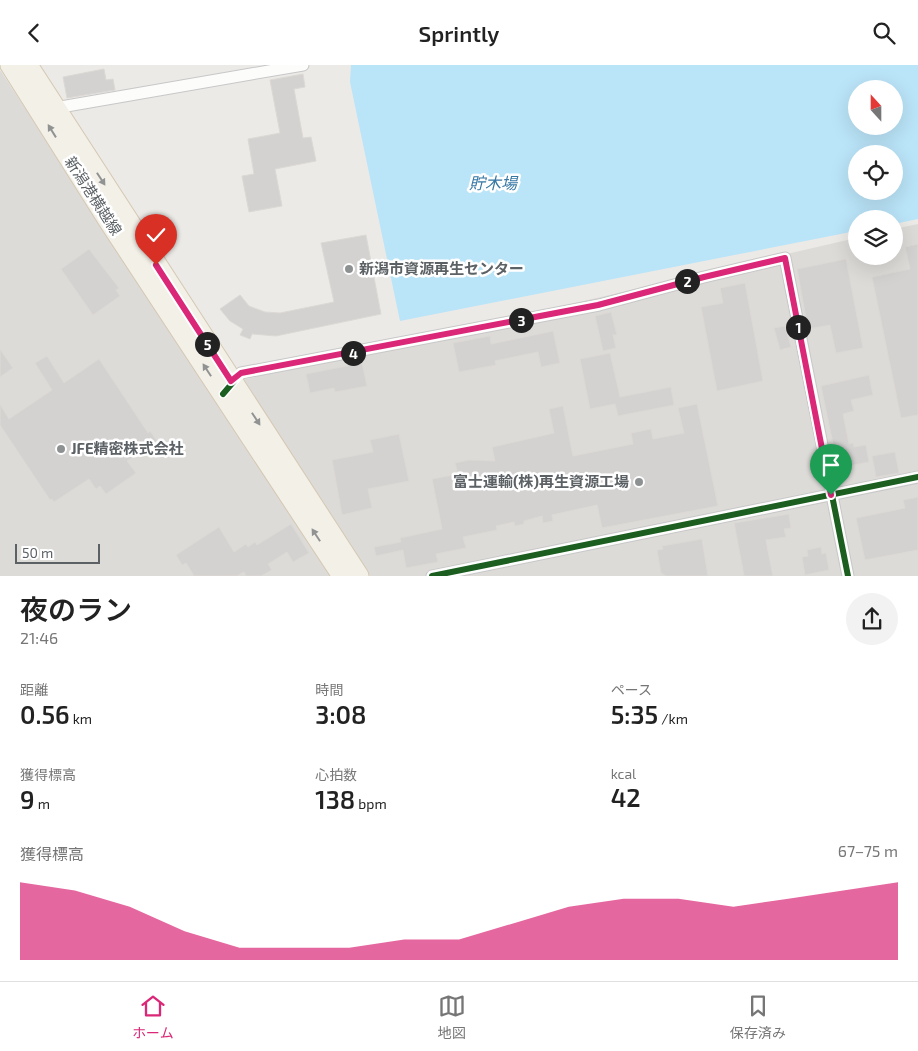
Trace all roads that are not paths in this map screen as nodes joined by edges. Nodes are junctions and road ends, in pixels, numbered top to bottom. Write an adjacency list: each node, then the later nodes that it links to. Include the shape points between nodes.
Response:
1 (10, 65): 5 (main road, 新潟港横越線, one-way to 1)
2 (28, 65): 4 (main road, 新潟港横越線)
3 (303, 65): 4 (street)
4 (56, 108): 5 (main road, 新潟港横越線, one-way to 5)
5 (227, 387): 7 (street, via 241,373 598,305 785,258); 8 (main road, 新潟港横越線, one-way to 5); 9 (main road, 新潟港横越線, one-way to 9)
6 (918, 477): 7 (street)
7 (831, 495): 10 (street); 11 (street)
8 (342, 576)
9 (359, 576)
10 (432, 576)
11 (848, 576)

